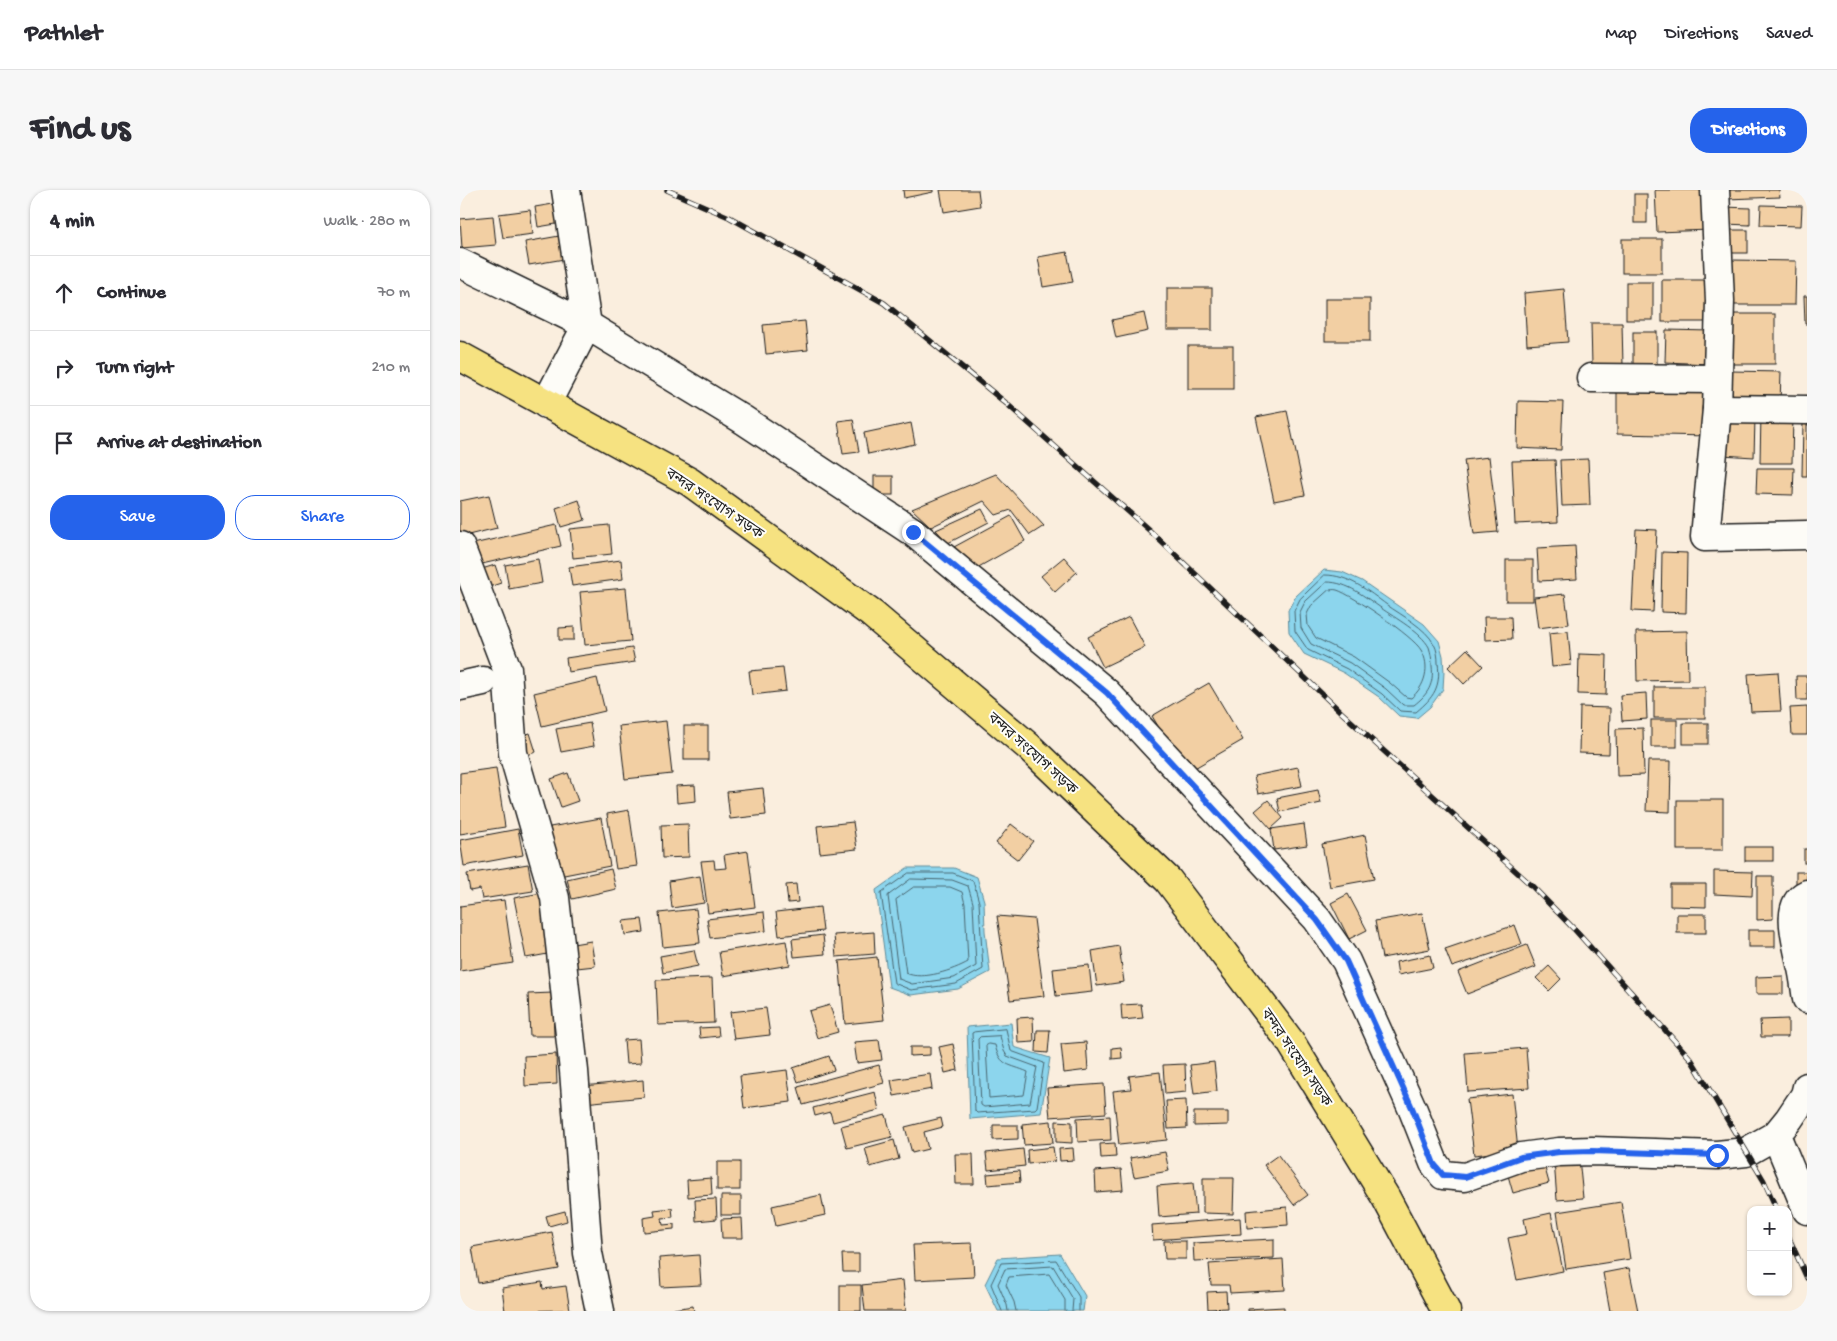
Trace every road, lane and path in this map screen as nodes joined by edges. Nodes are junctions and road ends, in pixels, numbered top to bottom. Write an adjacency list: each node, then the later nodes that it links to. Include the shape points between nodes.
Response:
1 (566, 190): 4 (street)
2 (1716, 190): 7 (street, via 1720,301)
3 (460, 263): 4 (street)
4 (587, 325): 8 (street); 16 (street, via 742,419 913,532 1107,693 1317,920 1346,961 1434,1164 1443,1175 1465,1177 1521,1157 1559,1152 1717,1155 1746,1152)
5 (460, 356): 8 (highway, বন্দর সংযোগ সড়ক)
6 (1591, 378): 7 (street)
7 (1717, 379): 9 (street)
8 (546, 404): 19 (highway, বন্দর সংযোগ সড়ক, via 690,482 872,614 1029,747 1168,880 1290,1041 1386,1198)
9 (1717, 409): 10 (street); 11 (street, via 1705,537)
10 (1807, 410)
11 (1807, 535)
12 (460, 546): 18 (street, via 507,669 514,753 555,898 574,1071 588,1253)
13 (1807, 894): 14 (street, via 1796,904 1794,929)
14 (1807, 999)
15 (1807, 1087): 16 (street)
16 (1776, 1135): 17 (street)
17 (1807, 1210)
18 (600, 1311)
19 (1446, 1311)

